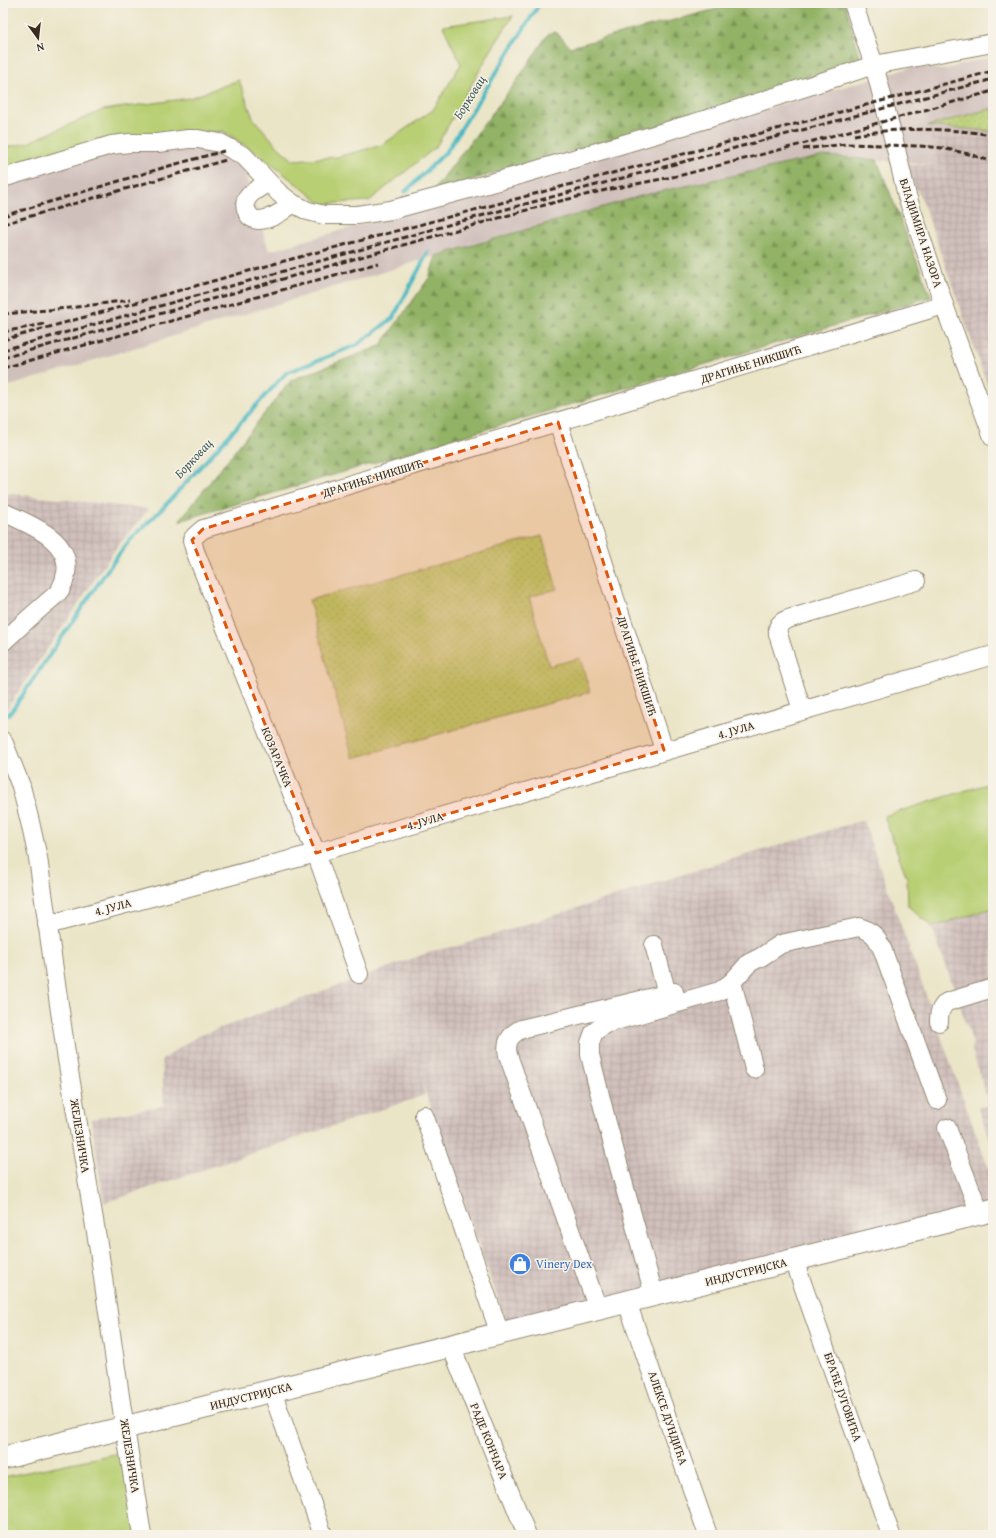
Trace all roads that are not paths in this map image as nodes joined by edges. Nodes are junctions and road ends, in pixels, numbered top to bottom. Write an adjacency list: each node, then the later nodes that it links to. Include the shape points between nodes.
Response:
1 (853, 3): 3 (street, ВЛАДИМИРА НАЗОРА)
2 (993, 44): 3 (street)
3 (874, 65): 6 (street, via 605,150 391,210 362,215 332,216 316,214); 7 (street, ВЛАДИМИРА НАЗОРА, via 907,196)
4 (3, 178): 5 (street, via 111,145 198,139 220,143 236,150 252,163)
5 (268, 182): 6 (street); 6 (street, via 248,196 246,208 250,216 263,220 280,214)
6 (292, 203)
7 (944, 305): 8 (street, ДРАГИЊЕ НИКШИЋ); 9 (street, ВЛАДИМИРА НАЗОРА)
8 (558, 422): 11 (street, ДРАГИЊЕ НИКШИЋ, via 203,529); 17 (street, ДРАГИЊЕ НИКШИЋ)
9 (993, 437)
10 (3, 512): 13 (street, via 34,527 53,540 62,549 67,568 60,591)
11 (192, 540): 18 (street, КОЗАРАЧКА, via 194,551)
12 (916, 581): 15 (street, via 781,622 778,634)
13 (3, 642)
14 (993, 655): 15 (street, 4. ЈУЛА)
15 (802, 710): 17 (street, 4. ЈУЛА)
16 (3, 741): 19 (street, ЖЕЛЕЗНИЧКА, via 17,775 30,822 38,858)
17 (664, 750): 18 (street, 4. ЈУЛА)
18 (316, 853): 19 (street, 4. ЈУЛА); 23 (street, КОЗАРАЧКА)
19 (47, 925): 41 (street, ЖЕЛЕЗНИЧКА)
20 (654, 945): 27 (street)
21 (783, 951): 22 (street)
22 (761, 957): 24 (street, via 749,962); 30 (street, via 781,944 859,927 870,931 883,951)
23 (359, 974)
24 (732, 982): 29 (street); 35 (street, via 720,991 605,1024 594,1032 590,1043 590,1055 606,1119)
25 (702, 986): 27 (street)
26 (993, 988): 28 (street, via 947,1002 939,1014)
27 (667, 994): 37 (street, via 521,1029 513,1033 506,1048)
28 (939, 1022)
29 (754, 1069)
30 (937, 1100)
31 (424, 1115): 38 (street)
32 (947, 1128): 33 (street)
33 (986, 1212): 34 (main road, ИНДУСТРИЈСКА)
34 (794, 1260): 35 (main road, ИНДУСТРИЈСКА); 47 (street, БРАЋЕ ЈУГОВИЋА)
35 (654, 1295): 36 (main road, ИНДУСТРИЈСКА)
36 (627, 1302): 37 (main road, ИНДУСТРИЈСКА); 46 (street, АЛЕКСЕ ДУНДИЋА)
37 (598, 1309): 38 (main road, ИНДУСТРИЈСКА)
38 (500, 1334): 39 (main road, ИНДУСТРИЈСКА)
39 (451, 1346): 40 (main road, ИНДУСТРИЈСКА); 45 (street, РАДЕ КОНЧАРА)
40 (272, 1391): 41 (main road, ИНДУСТРИЈСКА); 44 (street)
41 (125, 1428): 42 (main road, ИНДУСТРИЈСКА); 43 (street, ЖЕЛЕЗНИЧКА)
42 (3, 1458)
43 (142, 1535)
44 (323, 1535)
45 (527, 1535)
46 (708, 1535)
47 (891, 1535)

